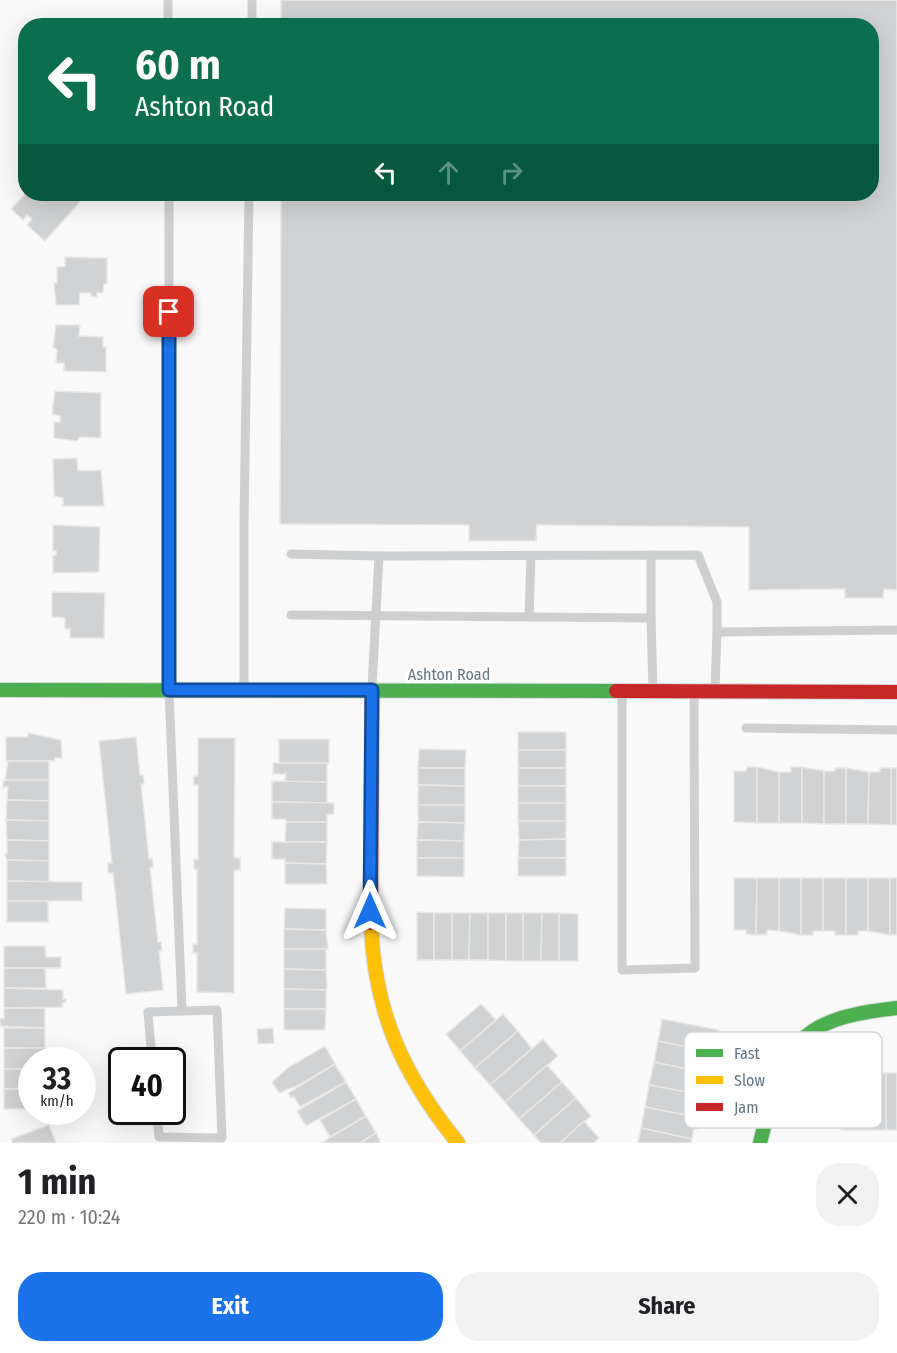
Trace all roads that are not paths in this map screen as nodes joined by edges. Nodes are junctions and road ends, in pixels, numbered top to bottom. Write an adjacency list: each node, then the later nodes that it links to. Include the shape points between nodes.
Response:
1 (168, 0): 3 (lane)
2 (252, 0): 4 (lane)
3 (168, 18)
4 (252, 18)
5 (169, 201): 18 (lane)
6 (249, 201): 19 (lane)
7 (291, 554): 10 (lane)
8 (531, 555): 9 (lane); 10 (lane); 13 (lane)
9 (651, 555): 14 (lane); 16 (lane, via 698,555 717,602)
10 (379, 556): 12 (lane)
11 (291, 615): 12 (lane)
12 (376, 617): 13 (lane); 20 (lane)
13 (529, 618): 14 (lane)
14 (651, 618): 22 (lane)
15 (897, 630): 16 (lane)
16 (717, 632): 24 (lane)
17 (0, 690): 18 (street, Ashton Road)
18 (169, 690): 19 (street, Ashton Road); 29 (lane)
19 (244, 690): 20 (street, Ashton Road)
20 (372, 690): 21 (street, Ashton Road); 34 (street, via 370,886 375,974 385,1017 414,1083)
21 (622, 691): 22 (street, Ashton Road); 23 (lane, via 622,970 695,968)
22 (653, 691): 23 (street, Ashton Road)
23 (694, 691): 24 (street, Ashton Road)
24 (715, 691): 25 (street, Ashton Road)
25 (897, 692)
26 (746, 729): 27 (lane)
27 (897, 730)
28 (897, 1008): 30 (street, via 862,1010 831,1019)
29 (182, 1010): 31 (lane, via 148,1012); 32 (lane, via 217,1010 222,1138 159,1137)
30 (808, 1032)
31 (151, 1047)
32 (158, 1125)
33 (764, 1128): 35 (street)
34 (458, 1143)
35 (760, 1143)

